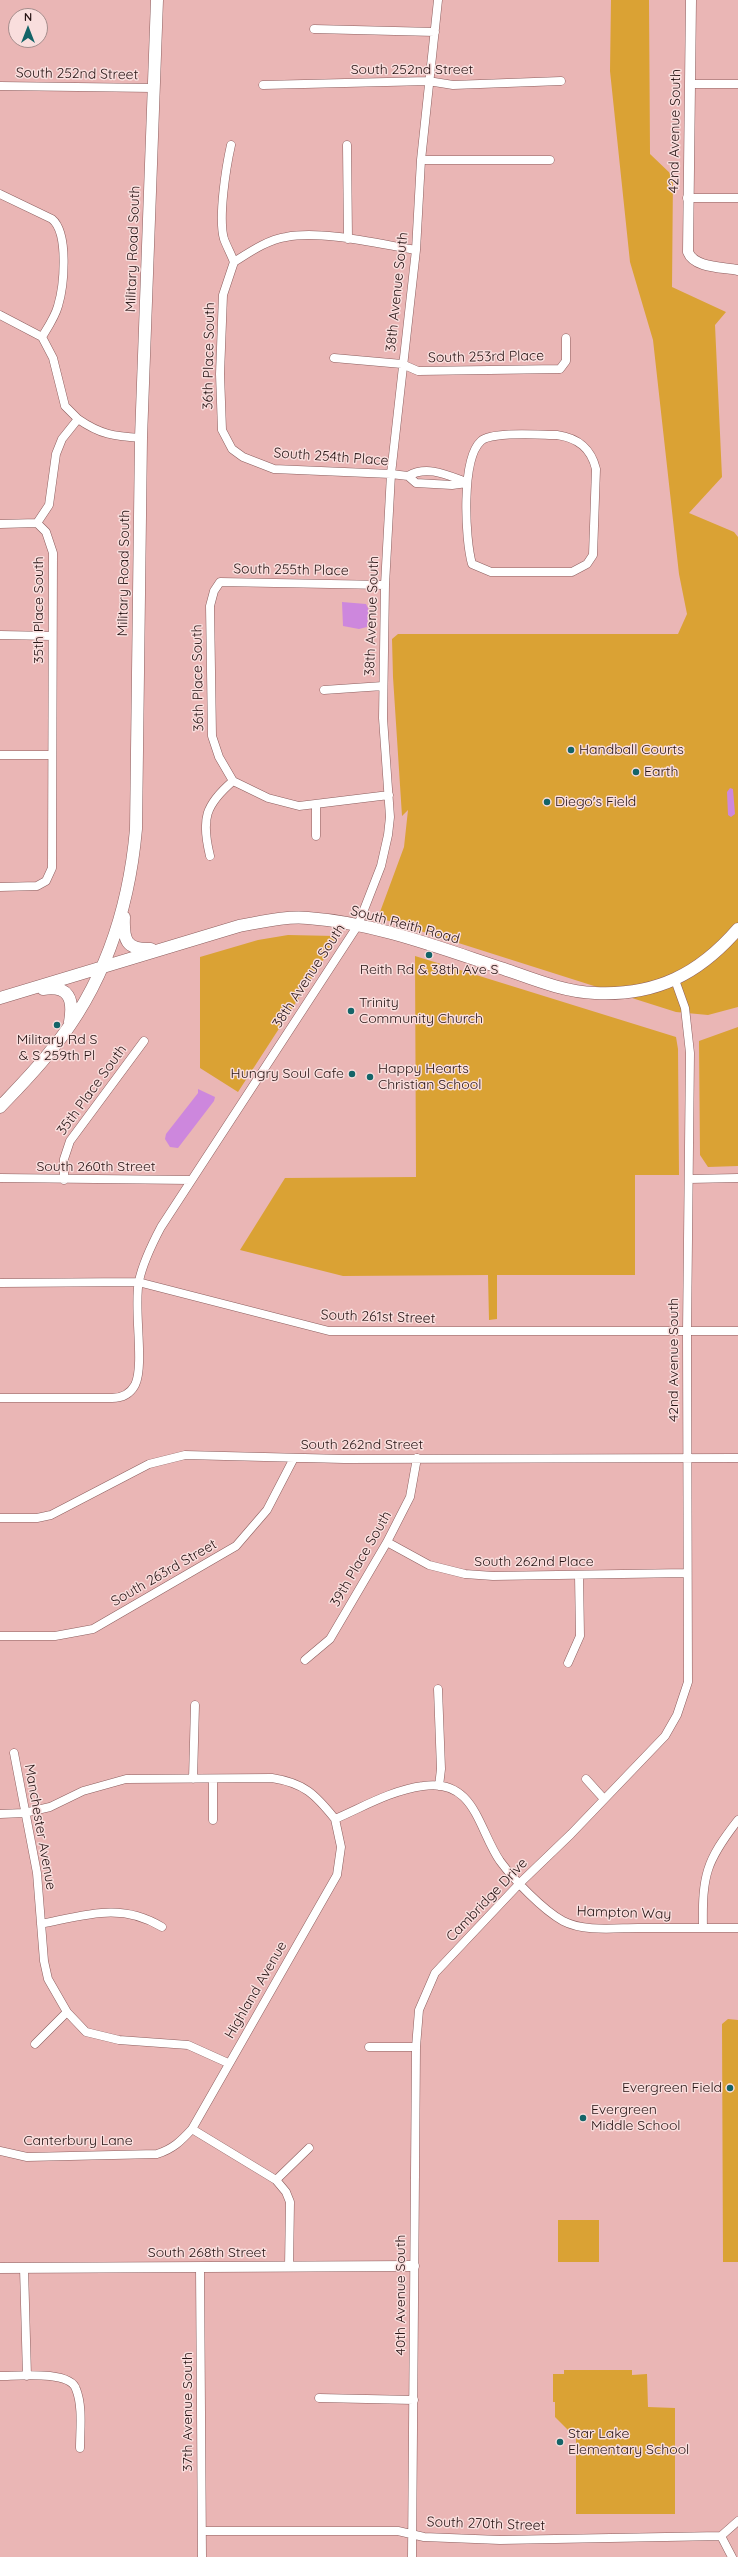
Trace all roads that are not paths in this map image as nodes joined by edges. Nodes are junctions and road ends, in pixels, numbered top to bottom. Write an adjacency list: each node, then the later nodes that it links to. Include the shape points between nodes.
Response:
1 (157, 0): 12 (main road, Military Road South)
2 (438, 0): 5 (street, 38th Avenue South)
3 (691, 0): 8 (street, 42nd Avenue South)
4 (314, 29): 5 (street)
5 (434, 32): 6 (street, 38th Avenue South)
6 (428, 81): 7 (street, South 252nd Street, via 453,85); 10 (street, South 252nd Street); 15 (street, 38th Avenue South)
7 (561, 81)
8 (690, 84): 9 (street); 18 (street, 42nd Avenue South)
9 (738, 84)
10 (263, 85)
11 (0, 86): 12 (street, South 252nd Street)
12 (153, 88): 30 (main road, Military Road South)
13 (231, 145): 22 (street, via 226,165 223,222 224,238)
14 (347, 145): 20 (street)
15 (421, 160): 16 (street); 21 (street, 38th Avenue South)
16 (550, 160)
17 (0, 194): 25 (street, via 57,223 63,254 62,293 58,308)
18 (688, 198): 19 (street); 23 (street, 42nd Avenue South, via 688,252 701,264)
19 (738, 198)
20 (348, 239): 21 (street); 22 (street, via 286,237 270,241)
21 (416, 250): 28 (street, 38th Avenue South)
22 (234, 262): 31 (street, 36th Place South, via 223,295 220,374 222,430)
23 (738, 270)
24 (0, 315): 25 (street)
25 (42, 337): 29 (street, via 53,358 65,406)
26 (566, 338): 28 (street, South 253rd Place, via 566,361 560,369 418,371)
27 (334, 358): 28 (street, South 253rd Place)
28 (402, 364): 32 (street, 38th Avenue South)
29 (78, 420): 30 (street, via 96,431); 35 (street, via 62,439 56,454 49,505)
30 (141, 438): 51 (main road, Military Road South, via 136,829)
31 (232, 449): 32 (street, South 254th Place, via 242,457 274,469)
32 (392, 474): 33 (street, South 254th Place); 38 (street, 38th Avenue South)
33 (408, 476): 34 (street, South 254th Place, via 416,483 452,485); 34 (street, South 254th Place, via 417,471 438,472)
34 (467, 482): 34 (street, via 468,552 472,564 491,572 572,572 588,564 593,555 596,469 593,456 586,448 568,437 557,435 494,436 482,440 474,450)
35 (37, 523): 36 (street); 40 (street, 35th Place South, via 46,532 53,553)
36 (0, 524)
37 (220, 582): 38 (street, South 255th Place); 45 (street, 36th Place South, via 214,591 210,606 212,736 219,757)
38 (385, 585): 41 (street, 38th Avenue South)
39 (0, 635): 40 (street)
40 (52, 636): 44 (street, 35th Place South)
41 (383, 686): 42 (street); 46 (street, 38th Avenue South)
42 (324, 690)
43 (0, 755): 44 (street)
44 (50, 755): 50 (street, 35th Place South, via 52,868 46,881 32,886)
45 (233, 781): 47 (street, via 282,803); 49 (street, via 215,796 208,811 206,824)
46 (389, 795): 47 (street); 52 (street, 38th Avenue South, via 388,835 381,866)
47 (316, 805): 48 (street)
48 (316, 836)
49 (210, 856)
50 (0, 887)
51 (124, 905): 54 (main road, via 124,936 128,943 138,949); 55 (main road, Military Road South)
52 (358, 925): 54 (main road, South Reith Road, via 307,918 276,919 239,926); 56 (main road, South Reith Road, via 391,933 553,985 586,992 624,992); 65 (street, 38th Avenue South)
53 (738, 929): 56 (main road, South Reith Road, via 712,957)
54 (166, 948): 55 (main road, South Reith Road)
55 (103, 966): 57 (main road, South Reith Road); 58 (main road, Military Road South)
56 (675, 980): 63 (street, 42nd Avenue South, via 685,1008 690,1053)
57 (6, 996): 58 (main road, via 54,988 61,990 72,1003)
58 (70, 1026): 60 (main road, Military Road South, via 41,1063)
59 (144, 1041): 64 (street, 35th Place South, via 70,1141 64,1159)
60 (0, 1107)
61 (0, 1178): 64 (street, South 260th Street)
62 (738, 1178): 63 (street)
63 (689, 1179): 69 (street, 42nd Avenue South)
64 (64, 1180): 65 (street, South 260th Street)
65 (191, 1180): 66 (street, via 148,1251)
66 (138, 1282): 67 (street, South 261st Street); 69 (street, South 261st Street, via 329,1331); 70 (street, via 138,1376 131,1391 124,1396 112,1398)
67 (0, 1283)
68 (738, 1331): 69 (street, South 261st Street)
69 (687, 1332): 73 (street, 42nd Avenue South)
70 (0, 1398)
71 (294, 1458): 72 (street, South 262nd Street); 75 (street, South 262nd Street, via 185,1455 149,1464 51,1515 38,1518); 79 (street, South 263rd Street, via 267,1510 236,1546 93,1629 55,1636)
72 (417, 1458): 73 (street, South 262nd Street); 76 (street, 39th Place South, via 410,1497)
73 (688, 1458): 74 (street, South 262nd Street); 77 (street, 42nd Avenue South)
74 (738, 1458)
75 (0, 1518)
76 (387, 1542): 78 (street, South 262nd Place, via 429,1566 465,1574); 80 (street, 39th Place South, via 330,1639)
77 (687, 1573): 78 (street, South 262nd Place); 84 (street, 42nd Avenue South, via 688,1682 677,1715)
78 (579, 1575): 81 (street, via 580,1636)
79 (0, 1636)
80 (305, 1660)
81 (568, 1663)
82 (438, 1689): 89 (street, via 437,1715 441,1763)
83 (194, 1705): 87 (street)
84 (665, 1736): 90 (street, Cambridge Drive)
85 (14, 1753): 91 (street, Manchester Avenue)
86 (586, 1778): 90 (street)
87 (193, 1779): 88 (street); 91 (street, via 126,1779 83,1791 50,1808)
88 (213, 1779): 93 (street, via 272,1778 291,1781 316,1796); 94 (street)
89 (439, 1786): 93 (street, Hampton Way, via 408,1789); 96 (street, Hampton Way, via 461,1794 469,1802 479,1816 491,1846)
90 (604, 1799): 96 (street, Cambridge Drive)
91 (24, 1813): 92 (street); 97 (street, Manchester Avenue, via 35,1860)
92 (0, 1814)
93 (335, 1819): 106 (street, Highland Avenue, via 341,1847 337,1875)
94 (213, 1820)
95 (738, 1820): 99 (street, via 709,1862 703,1893)
96 (520, 1883): 99 (street, Hampton Way, via 556,1917 579,1926); 102 (street, Cambridge Drive, via 435,1974 421,2004)
97 (41, 1924): 98 (street, via 116,1911 146,1917); 101 (street, Manchester Avenue, via 41,1945 48,1979)
98 (162, 1927)
99 (703, 1928): 100 (street, Hampton Way)
100 (738, 1928)
101 (67, 2012): 103 (street); 106 (street, Manchester Avenue, via 86,2032 119,2040 188,2045)
102 (416, 2034): 105 (street, 40th Avenue South)
103 (35, 2044)
104 (369, 2047): 105 (street)
105 (416, 2047): 112 (street, 40th Avenue South)
106 (228, 2063): 107 (street, Highland Avenue)
107 (192, 2129): 110 (street, Highland Avenue, via 171,2149); 111 (street)
108 (309, 2148): 111 (street)
109 (0, 2151): 110 (street, Canterbury Lane, via 27,2157)
110 (157, 2154)
111 (276, 2180): 114 (street, via 290,2202)
112 (414, 2266): 114 (street, South 268th Street); 120 (street, 40th Avenue South)
113 (200, 2267): 114 (street, South 268th Street); 116 (street, South 268th Street); 123 (street, 37th Avenue South)
114 (289, 2267)
115 (0, 2268): 116 (street, South 268th Street)
116 (24, 2268): 118 (street)
117 (0, 2376): 118 (street)
118 (27, 2376): 121 (street, via 59,2377 69,2380 76,2388)
119 (319, 2398): 120 (street)
120 (414, 2400): 124 (street, 40th Avenue South)
121 (80, 2448)
122 (738, 2521): 125 (street)
123 (202, 2531): 124 (street, South 270th Street); 126 (street, 37th Avenue South)
124 (412, 2533): 125 (street, South 270th Street, via 424,2537 500,2540); 127 (street, 40th Avenue South)
125 (721, 2536): 128 (street)
126 (202, 2557)
127 (412, 2557)
128 (732, 2557)

